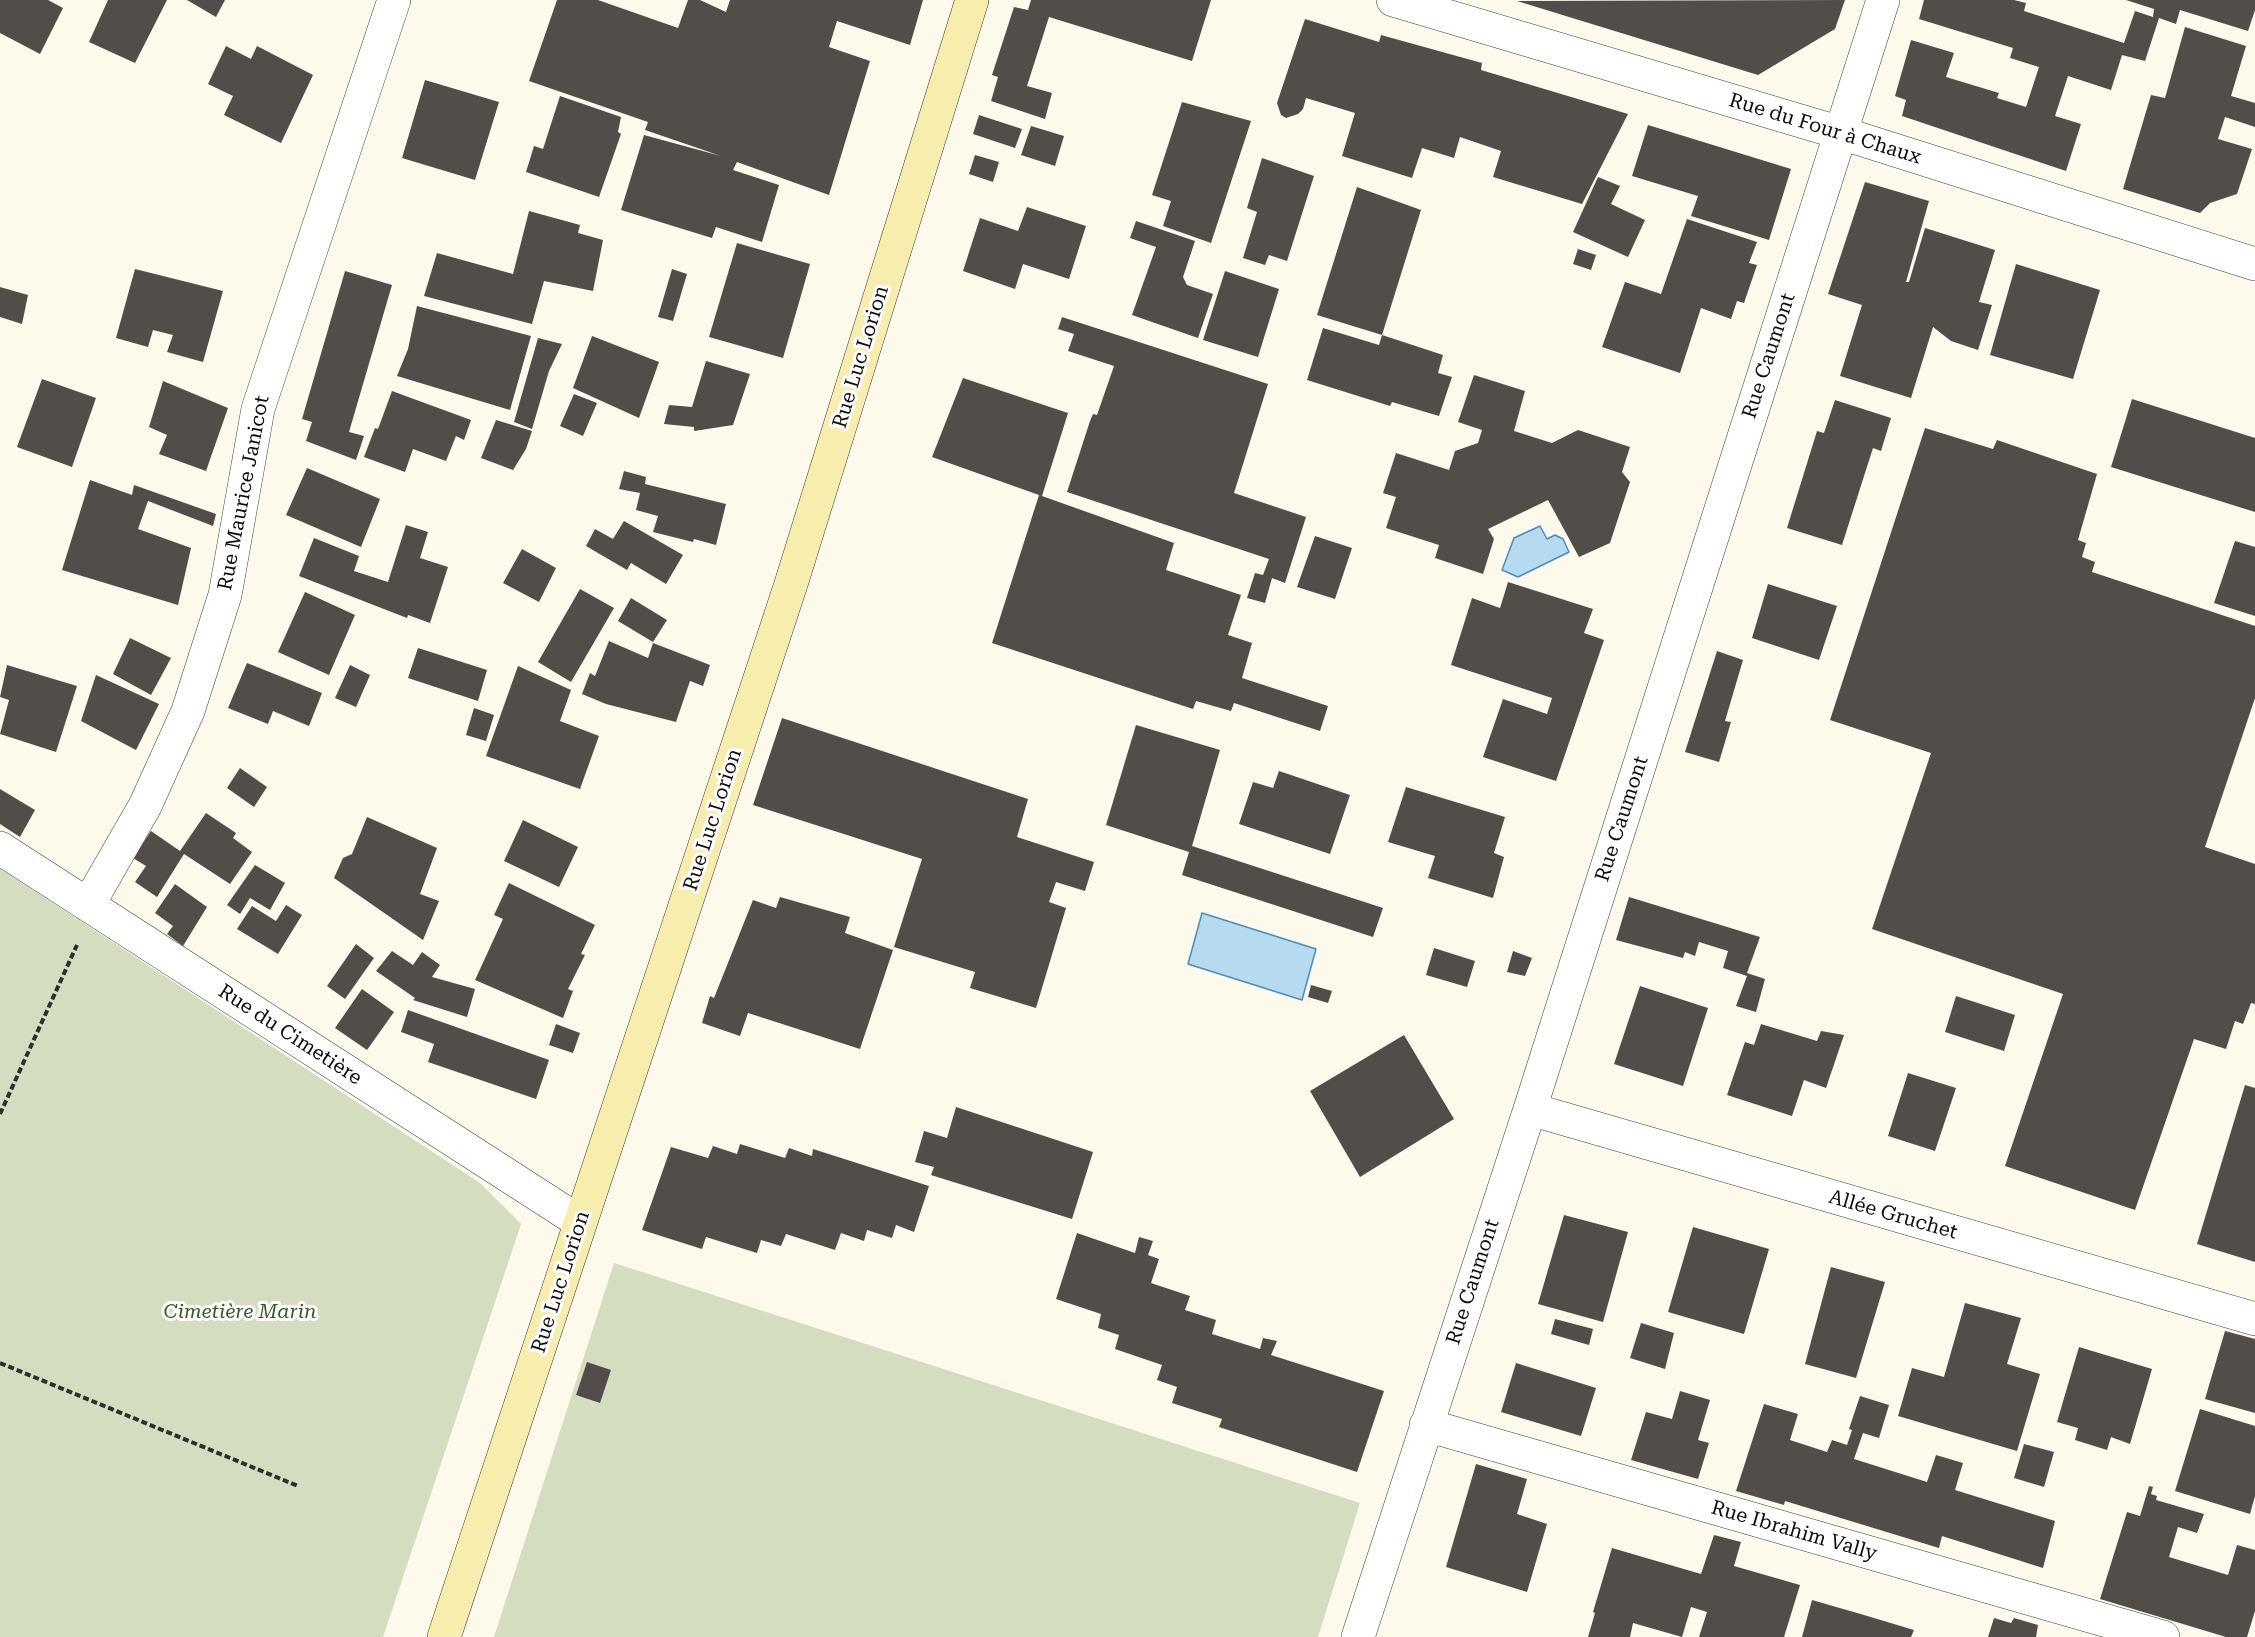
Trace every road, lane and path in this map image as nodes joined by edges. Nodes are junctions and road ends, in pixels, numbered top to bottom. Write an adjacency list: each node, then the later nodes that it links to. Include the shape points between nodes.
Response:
1 (394, 0): 9 (street, Rue Maurice Janicot, via 258,409 225,595 188,711 145,806)
2 (972, 0): 12 (street, Rue Luc Lorion, via 791,584)
3 (1393, 0): 5 (street, Rue du Four à Chaux)
4 (1884, 0): 6 (street, Rue Caumont)
5 (1427, 5): 6 (street, Rue du Four à Chaux)
6 (1841, 133): 7 (street, Rue du Four à Chaux); 10 (street, Rue Caumont)
7 (2255, 264)
8 (0, 848): 9 (street, Rue du Cimetière)
9 (91, 907): 11 (path); 12 (street, Rue du Cimetière)
10 (1530, 1109): 13 (street, Allée Gruchet); 15 (street, Rue Caumont)
11 (0, 1114)
12 (580, 1222): 17 (street, Rue Luc Lorion)
13 (2255, 1319)
14 (0, 1363): 16 (path)
15 (1426, 1425): 18 (street, Rue Caumont); 19 (street, Rue Ibrahim Vally)
16 (298, 1486)
17 (444, 1637)
18 (1358, 1637)
19 (2163, 1637)

